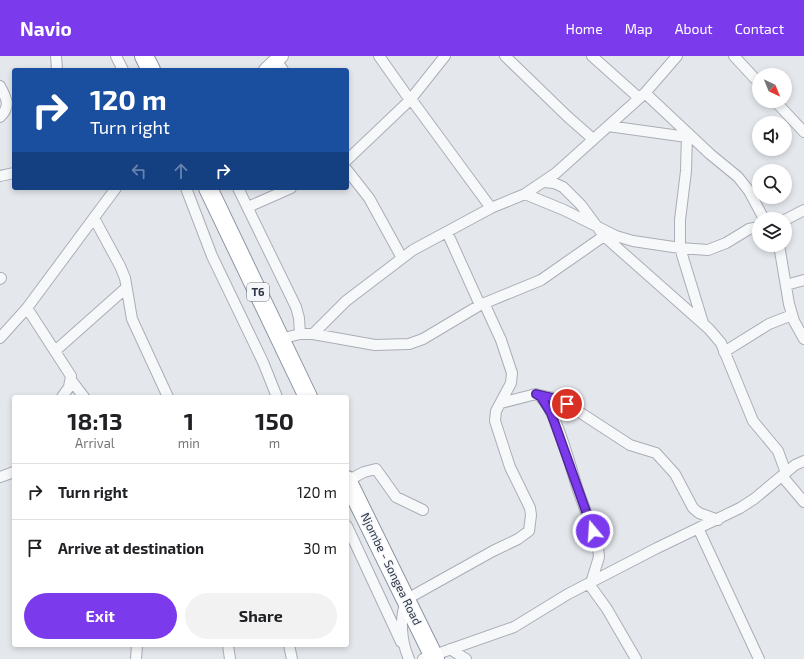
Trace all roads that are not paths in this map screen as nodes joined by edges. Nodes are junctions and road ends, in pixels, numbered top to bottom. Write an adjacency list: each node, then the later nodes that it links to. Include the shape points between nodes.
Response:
1 (56, 56): 10 (street)
2 (116, 56): 11 (street)
3 (144, 56): 12 (highway)
4 (379, 56): 16 (street)
5 (445, 56): 16 (street)
6 (505, 56): 22 (street)
7 (592, 56): 15 (street)
8 (677, 56): 15 (street)
9 (734, 56): 13 (street)
10 (57, 68)
11 (122, 68)
12 (150, 68)
13 (752, 75)
14 (0, 86): 18 (street, via 8,108)
15 (642, 96): 19 (street); 21 (street)
16 (410, 100): 23 (street); 35 (street)
17 (782, 108): 20 (street)
18 (0, 117)
19 (608, 126): 21 (street); 22 (street)
20 (803, 128)
21 (687, 135): 37 (street, via 744,184); 43 (street)
22 (593, 139): 27 (street)
23 (349, 158)
24 (12, 173): 26 (street)
25 (349, 173): 45 (street, via 369,198)
26 (0, 176)
27 (544, 182): 33 (street); 42 (street, via 563,187 581,205)
28 (115, 190): 39 (street)
29 (187, 190): 65 (street, via 212,256)
30 (209, 190): 56 (highway, T6)
31 (239, 190): 34 (street)
32 (286, 190): 34 (street)
33 (525, 194): 35 (street); 42 (street, via 564,210)
34 (248, 207): 53 (street, via 296,307)
35 (491, 208): 41 (street)
36 (804, 210): 38 (street)
37 (760, 212)
38 (792, 216)
39 (94, 218): 48 (street, via 120,266); 50 (street)
40 (752, 228): 43 (street, via 708,250)
41 (447, 232): 45 (street); 49 (street)
42 (601, 232): 43 (street, via 633,241); 49 (street, via 541,280); 52 (street, via 662,289)
43 (680, 248): 52 (street)
44 (780, 252): 47 (street)
45 (402, 258): 54 (street, via 346,301)
46 (804, 280): 47 (street)
47 (786, 285): 51 (street)
48 (126, 288): 58 (street); 64 (street, via 132,319)
49 (482, 304): 54 (street, via 423,339 409,344 375,345); 67 (street, via 501,340 510,366 511,383)
50 (26, 308): 55 (street); 58 (street)
51 (792, 315): 57 (street); 59 (street, via 769,324)
52 (703, 322): 59 (street, via 721,343)
53 (300, 334): 54 (street); 56 (street)
54 (313, 334)
55 (0, 338)
56 (280, 339): 66 (highway, T6)
57 (804, 339)
58 (55, 351): 60 (street)
59 (724, 352): 70 (street, via 753,421 778,451)
60 (71, 380): 62 (street); 63 (street)
61 (536, 394): 67 (street); 76 (street, via 567,404 618,439 656,453 675,474 693,508); 79 (street, via 544,401 557,427 596,541 599,557)
62 (64, 395)
63 (82, 395)
64 (167, 395)
65 (276, 395)
66 (307, 395)
67 (501, 403): 80 (street, via 495,421 510,467 530,508 529,530 518,539)
68 (804, 461): 70 (street)
69 (12, 473): 71 (street)
70 (784, 475): 74 (street); 76 (street, via 754,499)
71 (0, 477)
72 (349, 480): 75 (street, via 376,469 396,497)
73 (349, 485): 80 (highway, Njombe - Songea Road)
74 (804, 502)
75 (422, 510)
76 (718, 520): 77 (street)
77 (698, 528): 79 (street); 92 (street)
78 (349, 530): 85 (street)
79 (590, 584): 86 (street, via 514,627); 91 (street, via 611,614)
80 (407, 599): 81 (highway, Njombe - Songea Road); 85 (street, via 402,618)
81 (416, 620): 85 (street); 86 (highway, Njombe - Songea Road)
82 (137, 647): 87 (street)
83 (228, 647): 88 (street)
84 (289, 647): 89 (street)
85 (406, 652)
86 (436, 656): 90 (street)
87 (136, 659)
88 (230, 659)
89 (292, 659)
90 (466, 659)
91 (636, 659)
92 (759, 659)

